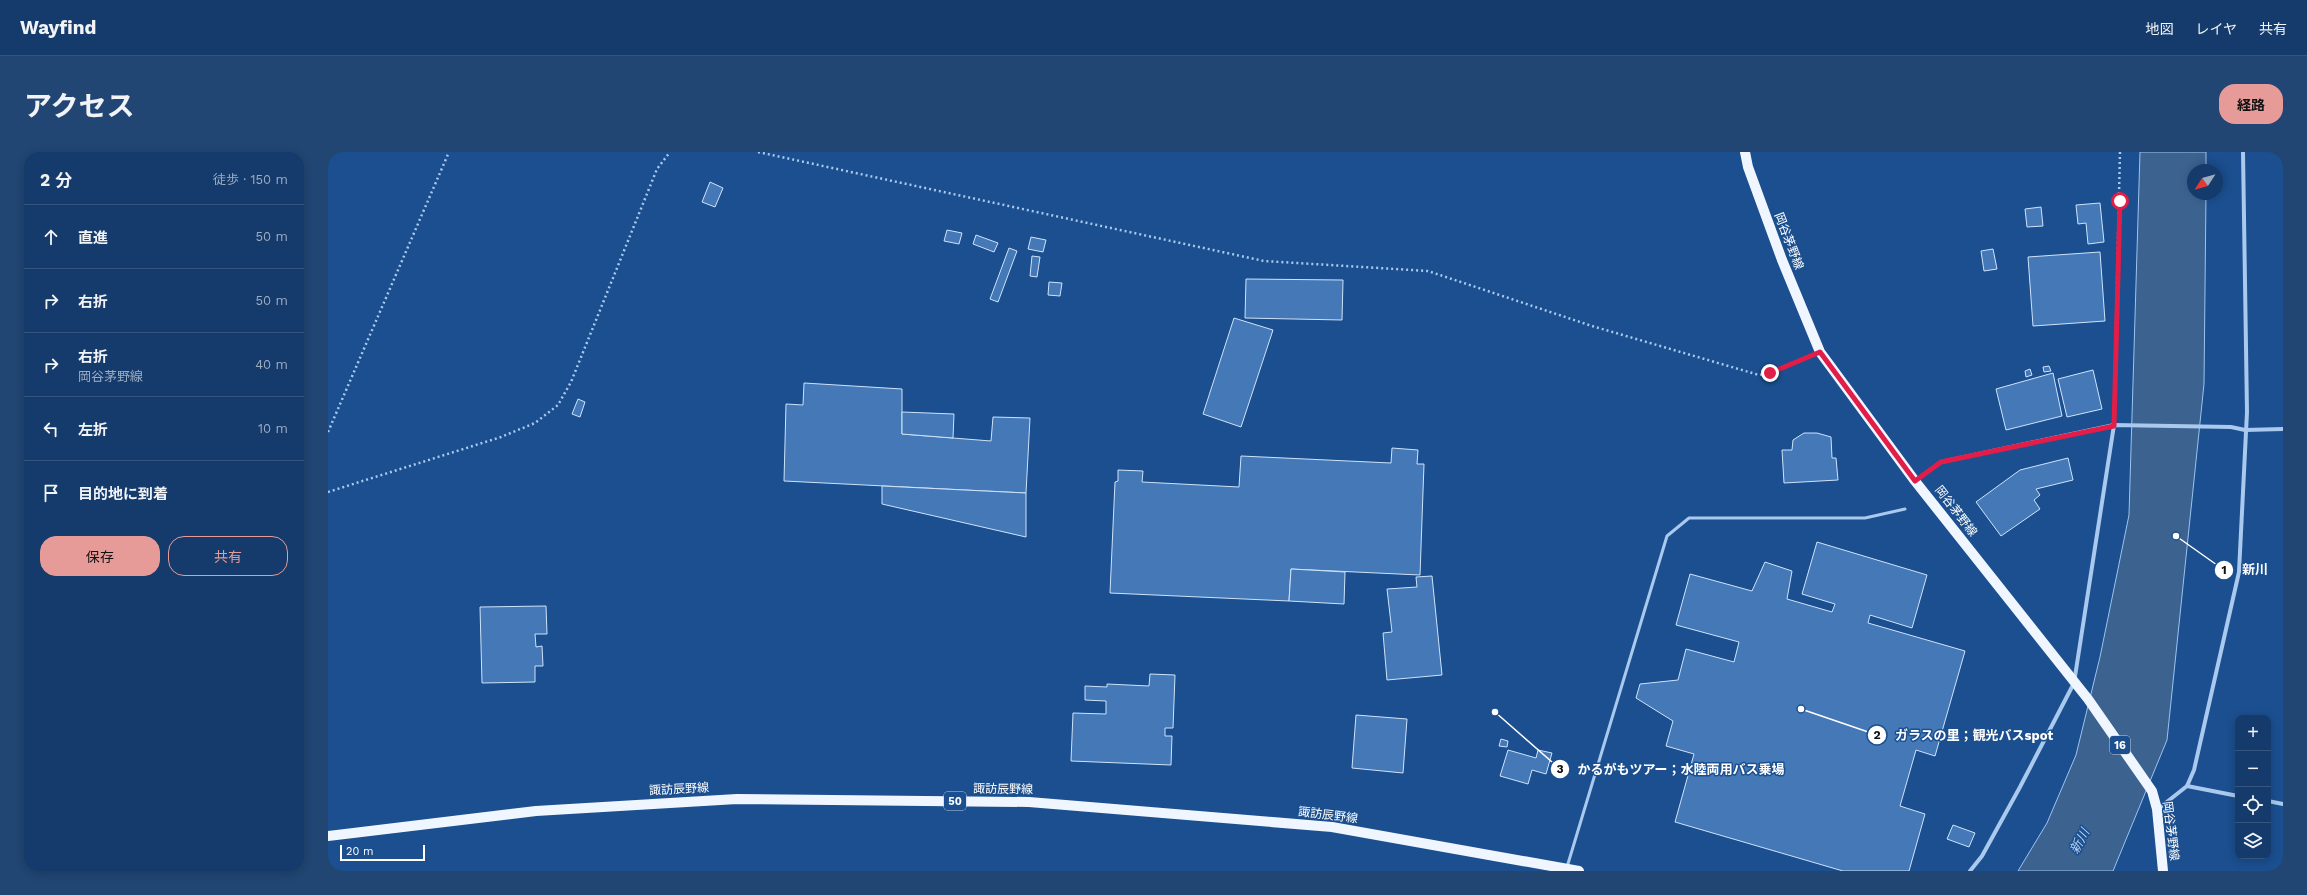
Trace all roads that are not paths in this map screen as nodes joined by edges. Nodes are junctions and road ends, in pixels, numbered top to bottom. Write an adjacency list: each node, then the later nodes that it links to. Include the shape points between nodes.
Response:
1 (1745, 152): 6 (main road, 岡谷茅野線 / 16, via 1748,167 1782,260 1820,352)
2 (2243, 152): 5 (street, via 2247,412)
3 (2114, 426): 5 (street, via 2231,427); 6 (street, via 1941,462); 8 (street)
4 (2283, 429): 5 (street)
5 (2245, 430): 9 (street, via 2239,572 2194,770)
6 (1915, 481): 8 (main road, 岡谷茅野線 / 16)
7 (1905, 509): 15 (lane, via 1865,518 1689,518 1667,536)
8 (2074, 683): 13 (main road, 岡谷茅野線 / 16, via 2152,791); 17 (street, via 1982,856)
9 (2187, 786): 10 (street); 13 (street)
10 (2235, 795)
11 (2271, 802): 12 (street)
12 (2283, 804)
13 (2158, 809): 18 (main road, 岡谷茅野線 / 16)
14 (328, 836): 15 (main road, 諏訪辰野線 / 50, via 536,811 737,799 1029,802 1332,827)
15 (1567, 868): 16 (main road, 諏訪辰野線 / 50)
16 (1579, 871)
17 (1970, 871)
18 (2163, 871)

